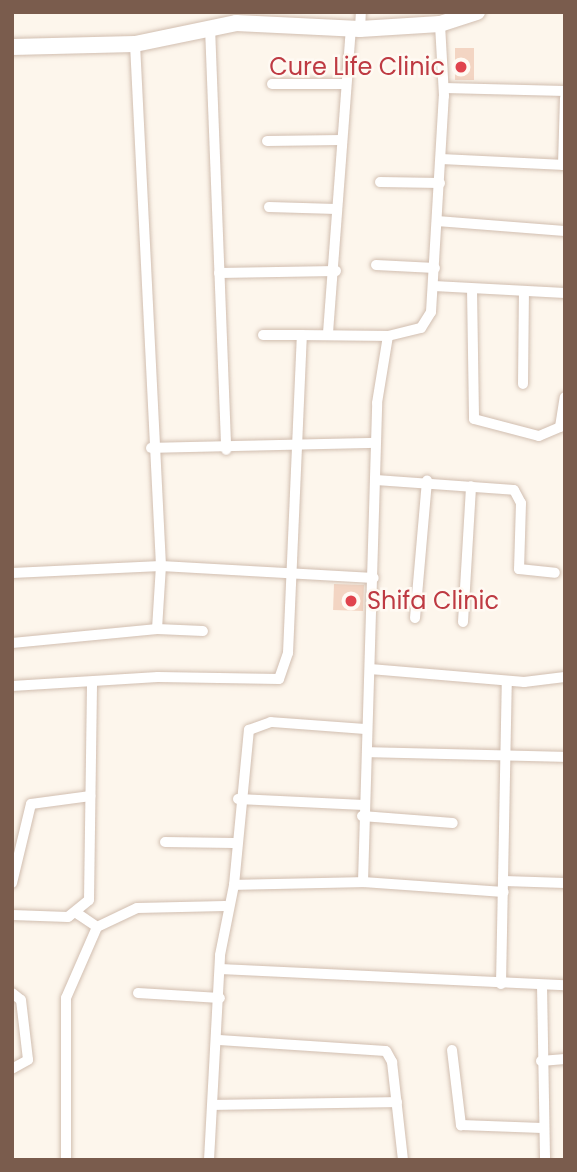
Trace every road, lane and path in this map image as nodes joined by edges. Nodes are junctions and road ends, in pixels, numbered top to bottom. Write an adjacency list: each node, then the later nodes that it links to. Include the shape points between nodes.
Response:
1 (360, 12): 6 (street)
2 (477, 12): 4 (street)
3 (308, 19): 5 (street); 6 (street)
4 (446, 19): 6 (street); 11 (street)
5 (220, 21): 7 (street); 27 (street)
6 (355, 29): 10 (street)
7 (135, 44): 8 (street); 40 (street)
8 (12, 47)
9 (272, 84): 10 (street)
10 (345, 84): 14 (street)
11 (444, 88): 12 (street); 16 (street)
12 (565, 91)
13 (565, 98): 17 (street)
14 (341, 140): 15 (street); 21 (street)
15 (267, 141)
16 (441, 159): 17 (street); 19 (street)
17 (564, 165)
18 (380, 182): 19 (street)
19 (440, 183): 22 (street)
20 (269, 207): 21 (street)
21 (336, 209): 26 (street)
22 (437, 221): 23 (street); 25 (street)
23 (565, 231)
24 (376, 265): 25 (street)
25 (435, 268): 28 (street)
26 (335, 271): 27 (street); 32 (street)
27 (219, 273): 41 (street)
28 (434, 286): 29 (street); 35 (street, via 421,328)
29 (472, 289): 30 (street); 37 (street, via 474,419 539,436 560,427)
30 (523, 292): 31 (street); 36 (street)
31 (565, 292)
32 (328, 333): 34 (street); 35 (street)
33 (263, 335): 34 (street)
34 (302, 335): 39 (street)
35 (388, 336): 38 (street)
36 (523, 384)
37 (565, 397)
38 (374, 443): 39 (street); 42 (street)
39 (298, 444): 41 (street); 47 (street)
40 (152, 448): 41 (street); 45 (street)
41 (226, 450)
42 (376, 480): 43 (street); 49 (street)
43 (427, 481): 44 (street); 50 (street)
44 (471, 486): 48 (street, via 519,495 519,569); 51 (street)
45 (161, 566): 46 (street); 47 (street); 52 (street)
46 (12, 573)
47 (293, 573): 49 (street); 58 (street, via 288,653 279,679)
48 (555, 573)
49 (374, 578): 55 (street)
50 (415, 618)
51 (463, 622)
52 (157, 629): 53 (street); 54 (street)
53 (203, 631)
54 (12, 643)
55 (370, 669): 57 (street); 60 (street)
56 (565, 677): 57 (street)
57 (507, 681): 62 (street)
58 (92, 682): 59 (street); 64 (street)
59 (12, 687)
60 (367, 729): 61 (street); 65 (street, via 258,724 246,738)
61 (367, 752): 62 (street); 66 (street)
62 (501, 756): 63 (street); 76 (street, via 508,796)
63 (565, 757)
64 (90, 796): 68 (street, via 37,800); 78 (street, via 90,887)
65 (238, 799): 66 (street); 71 (street)
66 (363, 810): 69 (street); 72 (street)
67 (12, 812): 68 (street)
68 (25, 814): 73 (street)
69 (453, 823)
70 (165, 842): 71 (street)
71 (234, 843): 75 (street)
72 (363, 882): 75 (street); 76 (street)
73 (12, 883)
74 (565, 883): 76 (street)
75 (234, 886): 77 (street)
76 (504, 887): 82 (street)
77 (225, 906): 80 (street, via 137,908); 81 (street)
78 (78, 914): 79 (street); 80 (street)
79 (12, 915)
80 (97, 927): 96 (street, via 65,999)
81 (220, 969): 82 (street); 87 (street)
82 (501, 984): 83 (street)
83 (542, 985): 84 (street); 91 (street)
84 (565, 985)
85 (12, 992): 92 (street, via 21,1000 28,1060)
86 (138, 993): 87 (street)
87 (220, 998): 88 (street)
88 (219, 1040): 93 (street, via 379,1048 393,1062); 94 (street)
89 (452, 1051): 95 (street, via 461,1125)
90 (565, 1059): 91 (street)
91 (541, 1061): 95 (street)
92 (12, 1069)
93 (397, 1102): 94 (street); 98 (street)
94 (214, 1105): 97 (street)
95 (542, 1128): 99 (street)
96 (66, 1160)
97 (209, 1160)
98 (402, 1160)
99 (545, 1160)

